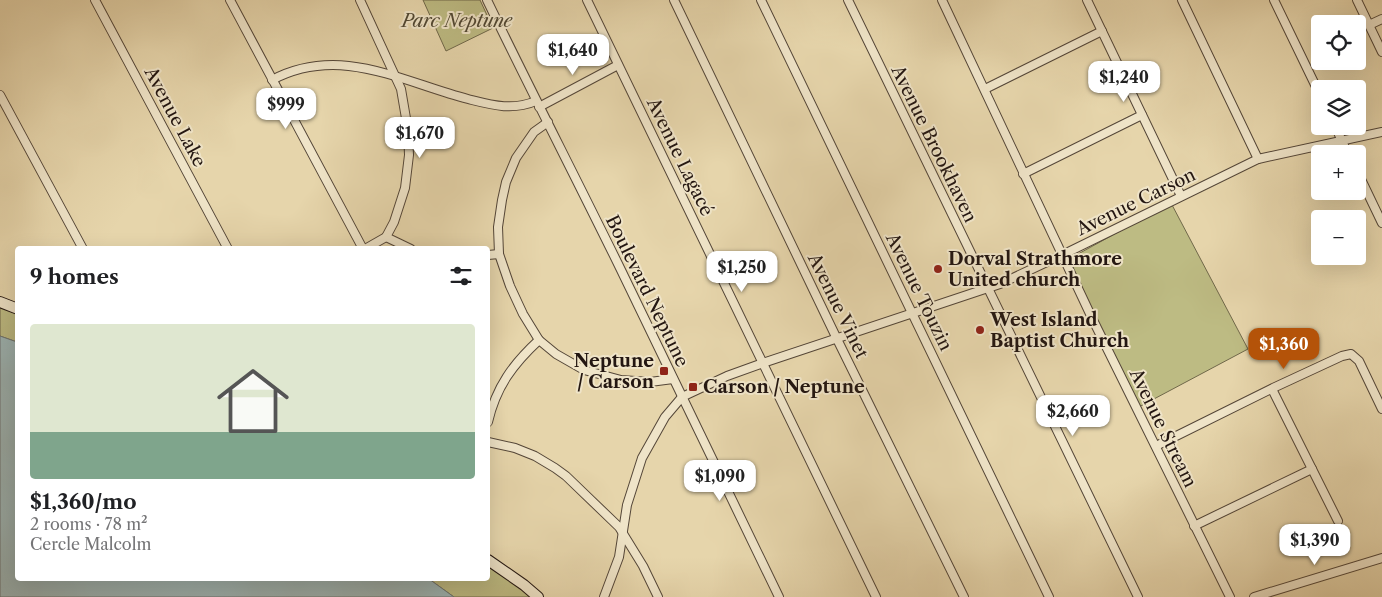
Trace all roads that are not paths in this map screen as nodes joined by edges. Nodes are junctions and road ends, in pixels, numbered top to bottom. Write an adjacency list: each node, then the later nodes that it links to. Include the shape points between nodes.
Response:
1 (94, 0): 38 (street, Avenue Lake)
2 (230, 0): 20 (street)
3 (360, 0): 19 (street)
4 (487, 0): 24 (street, Boulevard Neptune)
5 (587, 0): 18 (street, Avenue Lagacé)
6 (674, 0): 49 (street, Avenue Vinet)
7 (761, 0): 48 (street, Avenue Touzin)
8 (848, 0): 45 (street, Avenue Brookhaven)
9 (1087, 0): 16 (street)
10 (1182, 0): 31 (street)
11 (1274, 0): 21 (street)
12 (1357, 0): 15 (street)
13 (945, 1): 22 (street, Avenue Stream)
14 (1382, 19): 15 (street)
15 (1369, 25): 17 (street)
16 (1102, 32): 22 (street); 25 (street)
17 (1382, 52)
18 (618, 65): 24 (street); 51 (street, Avenue Lagacé)
19 (396, 76): 20 (street, via 336,64 301,68); 24 (street, via 495,106); 36 (street, via 406,115 409,162 403,198)
20 (272, 80): 39 (street)
21 (1313, 80)
22 (985, 89): 32 (street, Avenue Stream)
23 (0, 95): 37 (street)
24 (537, 104): 26 (street, Boulevard Neptune)
25 (1142, 115): 32 (street); 34 (street)
26 (548, 122): 42 (street, via 534,132 516,158 506,182 498,227); 52 (street, Boulevard Neptune)
27 (1382, 132): 29 (street, Avenue Carson)
28 (1340, 135): 29 (street)
29 (1342, 140): 30 (street); 31 (street, Avenue Carson)
30 (1344, 145)
31 (1258, 159): 34 (street, Avenue Carson)
32 (1023, 174): 44 (street, Avenue Stream)
33 (1366, 190): 35 (street)
34 (1181, 196): 44 (street, Avenue Carson)
35 (1382, 223)
36 (386, 237): 40 (street); 41 (street)
37 (81, 246)
38 (226, 246)
39 (362, 246)
40 (370, 246)
41 (405, 246)
42 (499, 254): 43 (street); 50 (street, via 523,314)
43 (490, 255)
44 (1062, 255): 45 (street, Avenue Carson); 58 (street, Avenue Stream)
45 (987, 288): 48 (street, Avenue Carson); 72 (street, Avenue Brookhaven)
46 (0, 302): 47 (street)
47 (15, 308)
48 (912, 313): 49 (street, Avenue Carson); 71 (street, Avenue Touzin)
49 (837, 338): 51 (street, Avenue Carson); 70 (street, Avenue Vinet)
50 (539, 340): 52 (street, via 584,370 622,380 650,382); 56 (street, via 503,380)
51 (763, 363): 54 (street, Avenue Carson); 69 (street, Avenue Lagacé)
52 (673, 379): 54 (street, Boulevard Neptune)
53 (1272, 388): 55 (street, via 1351,354 1359,361); 58 (street); 59 (street)
54 (682, 398): 62 (street, via 665,417 642,458); 68 (street, Boulevard Neptune)
55 (1382, 409)
56 (490, 416)
57 (490, 442): 62 (street, via 529,453 555,468 603,510)
58 (1156, 446): 61 (street, Avenue Stream)
59 (1312, 469): 60 (street); 61 (street)
60 (1338, 521)
61 (1194, 526): 73 (street, Avenue Stream)
62 (622, 533): 66 (street, via 619,557); 67 (street)
63 (1382, 558): 74 (street)
64 (490, 561): 65 (street)
65 (538, 597)
66 (604, 597)
67 (658, 597)
68 (779, 597)
69 (876, 597)
70 (964, 597)
71 (1049, 597)
72 (1138, 597)
73 (1230, 597)
74 (1254, 597)

